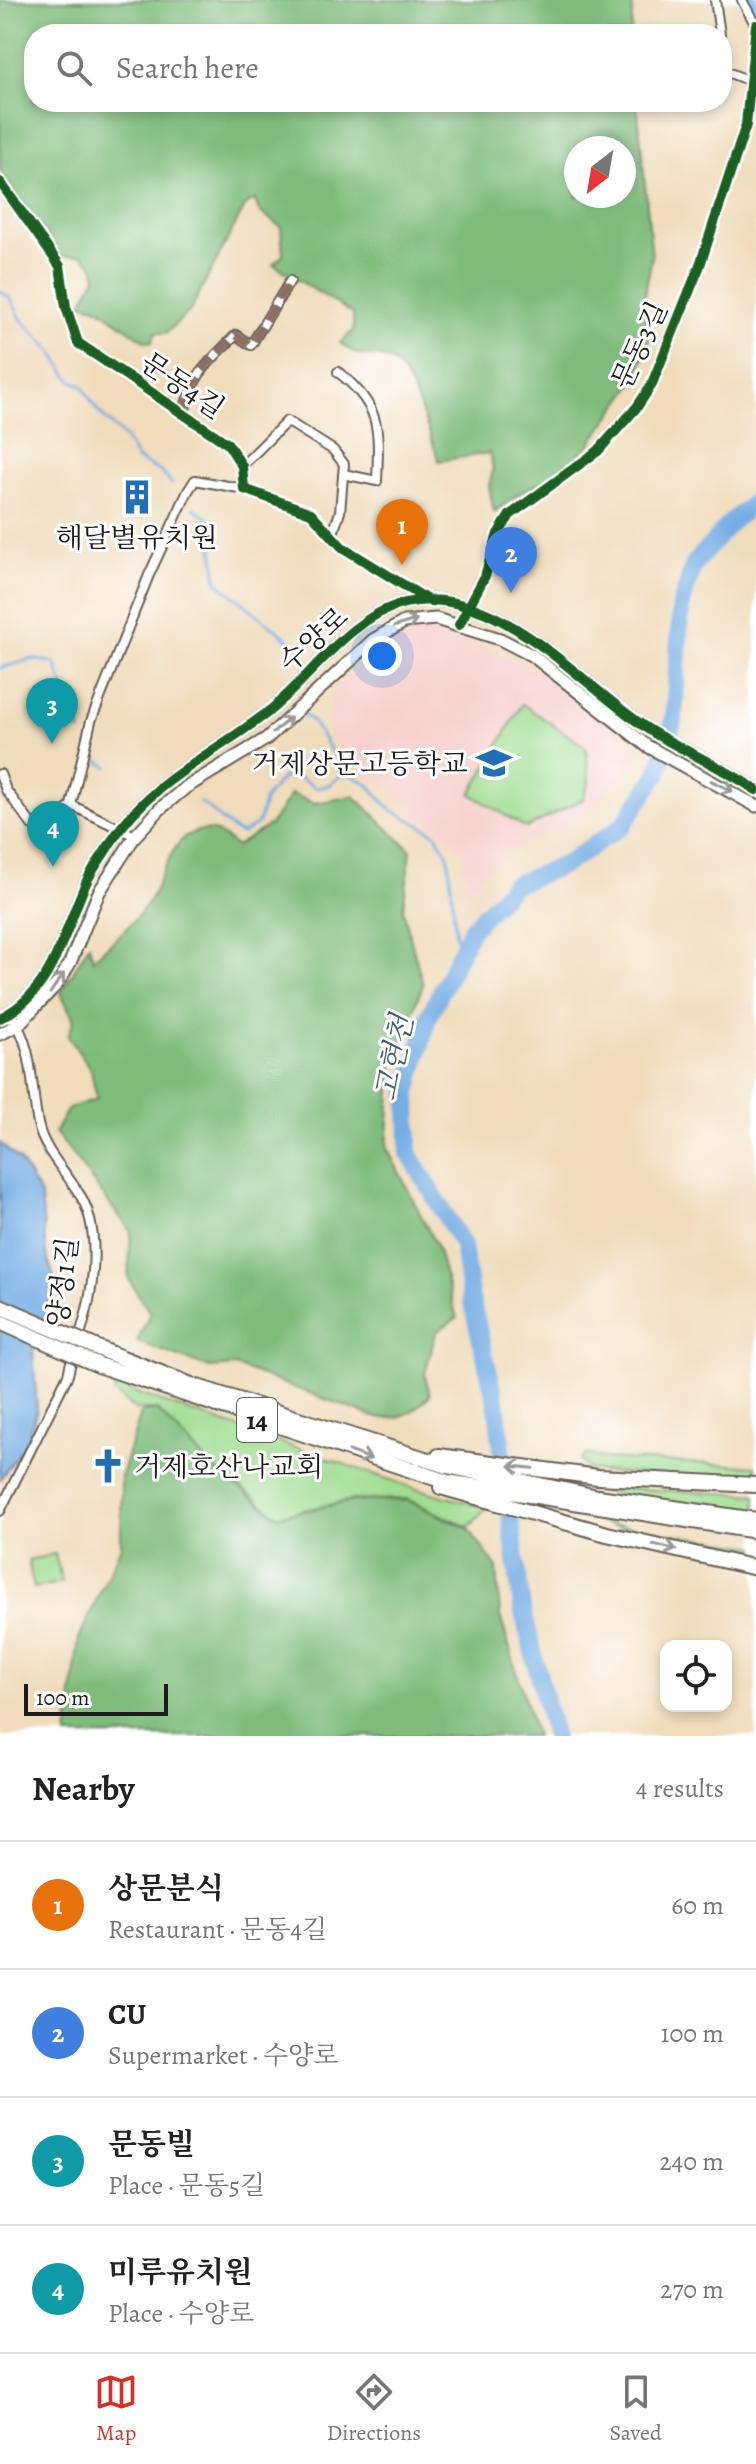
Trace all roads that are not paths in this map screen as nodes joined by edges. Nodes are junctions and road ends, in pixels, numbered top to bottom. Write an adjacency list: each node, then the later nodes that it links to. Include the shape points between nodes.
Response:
1 (715, 0): 3 (street)
2 (742, 0): 4 (street)
3 (719, 24)
4 (756, 25): 6 (street, 문동3길)
5 (732, 74): 6 (street)
6 (750, 81): 16 (street, 문동3길, via 739,148 651,386 598,451 510,515 485,576)
7 (0, 182): 10 (street, 문동4길, via 60,266 78,343)
8 (290, 281): 10 (street, via 251,345 236,335 211,360 189,388)
9 (338, 372): 12 (street, via 361,390 379,429 377,481)
10 (184, 414): 11 (street, 문동4길, via 228,444)
11 (242, 466): 12 (street, via 287,421 333,450 344,464); 13 (street)
12 (343, 474): 14 (street)
13 (244, 489): 14 (street, via 311,513); 20 (street, via 195,480 188,491 91,721)
14 (332, 536): 15 (street)
15 (431, 602): 16 (street, 수양로); 22 (street, 수양로, via 405,603 374,616 274,707 173,775)
16 (465, 608): 17 (street, 문동3길); 19 (street, 수양로, via 541,643 649,730)
17 (459, 625): 21 (street, 수양로, one-way to 21, via 533,656 647,746); 23 (street, 수양로, one-way to 17, via 185,788 266,739 373,640 419,619)
18 (0, 774): 20 (street, via 32,825 42,827)
19 (756, 790)
20 (71, 805): 22 (street)
21 (756, 806)
22 (120, 828): 23 (street); 24 (street, 수양로, via 86,882 51,966)
23 (135, 836): 25 (street, 수양로, one-way to 23, via 58,983 99,892)
24 (5, 1016): 25 (street, 양정1길)
25 (18, 1025): 26 (street, 수양로); 34 (street, 양정1길, via 33,1066 38,1125 90,1214 92,1242 82,1328 68,1375)
26 (0, 1034)
27 (0, 1306): 29 (highway, 14, bridge)
28 (0, 1322): 29 (highway, 14, bridge)
29 (104, 1359): 30 (highway, 14); 31 (highway, 14, one-way to 31)
30 (411, 1454): 32 (highway, one-way to 30, via 598,1477); 33 (highway, 14)
31 (412, 1473): 33 (highway, 14, via 495,1492); 37 (highway, one-way to 37, via 454,1493)
32 (756, 1485)
33 (598, 1502): 35 (highway, 14); 36 (highway, 14)
34 (0, 1511)
35 (756, 1520)
36 (756, 1531)
37 (756, 1568)

